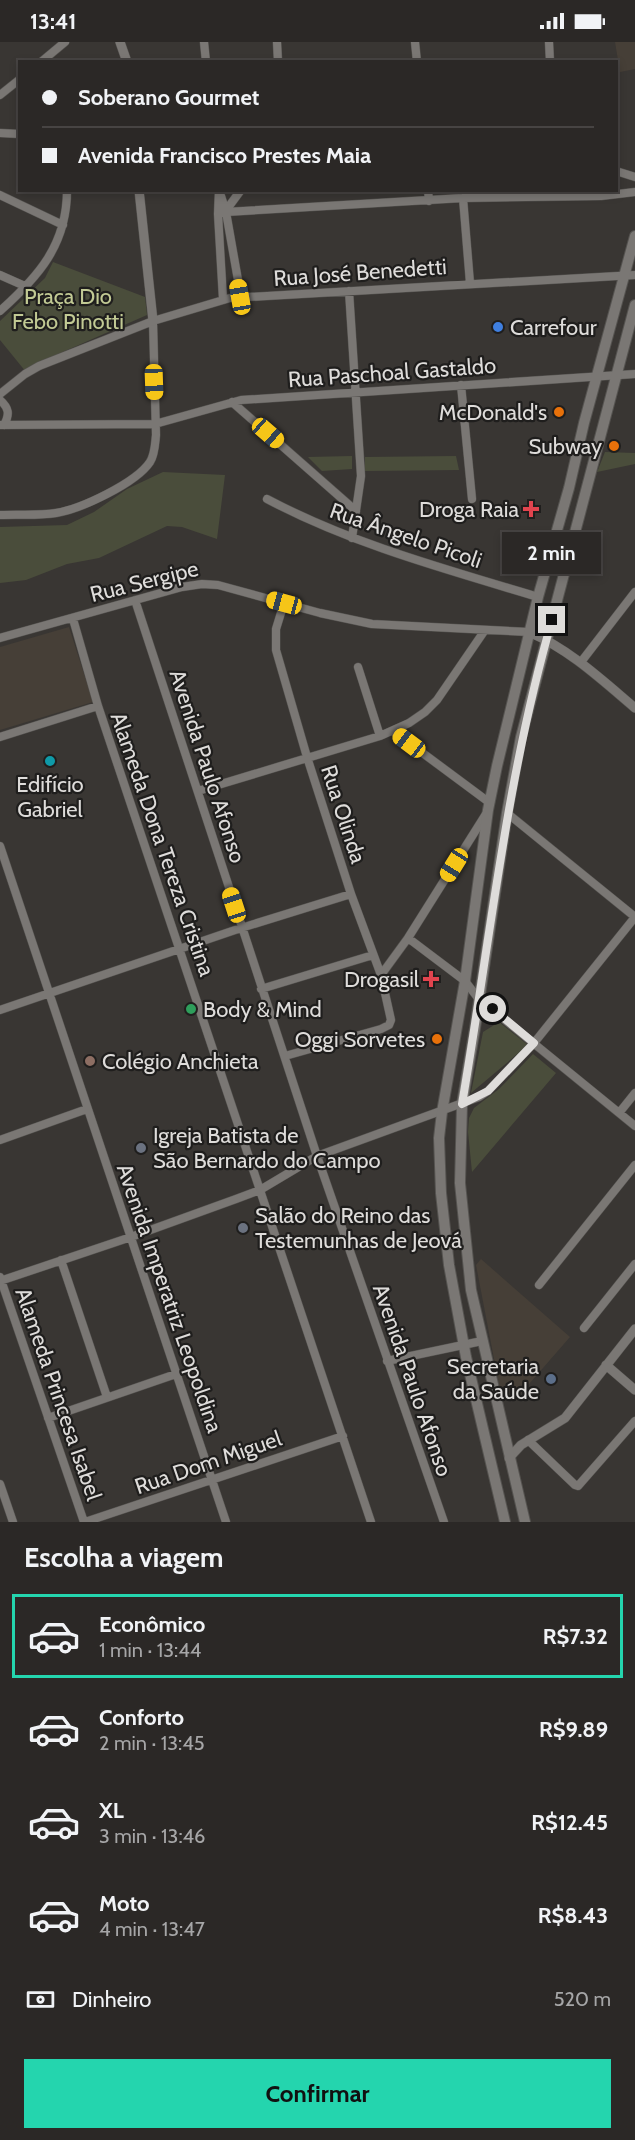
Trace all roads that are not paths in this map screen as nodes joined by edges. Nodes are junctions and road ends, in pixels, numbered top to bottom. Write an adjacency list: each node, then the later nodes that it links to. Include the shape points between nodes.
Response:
1 (65, 42): 7 (street)
2 (120, 42): 8 (street)
3 (204, 42): 9 (street)
4 (277, 42): 10 (street)
5 (415, 42): 11 (street)
6 (549, 42): 12 (street)
7 (43, 60)
8 (125, 60)
9 (206, 60)
10 (278, 60)
11 (417, 60)
12 (550, 60)
13 (18, 81): 14 (street)
14 (0, 95)
15 (0, 133): 16 (street)
16 (18, 134)
17 (618, 172): 18 (street)
18 (635, 177)
19 (67, 192): 29 (street)
20 (139, 192): 40 (street)
21 (219, 192): 28 (street)
22 (239, 192): 28 (street)
23 (428, 192): 27 (street)
24 (635, 192): 25 (street, via 602,196)
25 (464, 194): 27 (street); 33 (street)
26 (0, 195): 29 (street)
27 (429, 201): 28 (street)
28 (222, 213): 36 (street); 37 (street)
29 (63, 225): 34 (street, via 52,252)
30 (635, 236): 32 (main road)
31 (0, 275): 34 (street)
32 (629, 275): 33 (street, Rua José Benedetti); 43 (main road)
33 (470, 283): 35 (street, Rua José Benedetti)
34 (27, 287): 39 (street)
35 (349, 291): 36 (street, Rua José Benedetti); 45 (street)
36 (240, 297): 37 (street, Rua José Benedetti)
37 (224, 299): 40 (street, Rua José Benedetti)
38 (635, 305): 42 (main road)
39 (0, 311)
40 (153, 321): 46 (street, Rua José Benedetti, via 39,366); 49 (street)
41 (635, 374): 42 (street, Rua Paschoal Gastaldo)
42 (618, 375): 43 (street, Rua Paschoal Gastaldo); 64 (main road)
43 (597, 376): 44 (street, Rua Paschoal Gastaldo); 57 (main road)
44 (461, 385): 45 (street, Rua Paschoal Gastaldo); 52 (street)
45 (354, 393): 48 (street, Rua Paschoal Gastaldo); 53 (street, via 361,476)
46 (0, 394)
47 (0, 400): 50 (street, via 8,409 8,418)
48 (232, 402): 49 (street, Rua Paschoal Gastaldo); 53 (street)
49 (155, 424): 50 (street, Rua Paschoal Gastaldo); 54 (street, via 155,446 148,464 96,500 58,513)
50 (2, 425)
51 (267, 499): 55 (street, Rua Ângelo Picoli)
52 (472, 499)
53 (356, 511): 55 (street)
54 (0, 515)
55 (352, 538): 57 (street, Rua Ângelo Picoli)
56 (635, 592): 65 (street)
57 (538, 597): 62 (main road)
58 (135, 600): 59 (street, Rua Sergipe, via 202,584); 60 (street, Rua Sergipe); 73 (street, Avenida Paulo Afonso)
59 (284, 603): 61 (street, Rua Sergipe, via 372,624); 72 (street, Rua Olinda, via 275,644)
60 (73, 619): 63 (street, Rua Sergipe); 67 (street, Alameda Dona Tereza Cristina)
61 (485, 630): 62 (street, Rua Sergipe); 69 (street, via 437,700)
62 (529, 632): 64 (street, Rua Sergipe); 74 (main road)
63 (0, 638)
64 (546, 639): 65 (street, Rua Sergipe); 75 (main road)
65 (581, 662): 68 (street, Rua Sergipe)
66 (358, 667): 70 (street)
67 (98, 706): 71 (street); 81 (street, Alameda Dona Tereza Cristina)
68 (635, 708)
69 (393, 731): 70 (street); 74 (street)
70 (380, 736): 72 (street)
71 (0, 737)
72 (307, 757): 73 (street); 77 (street, Rua Olinda)
73 (198, 791): 79 (street, Avenida Paulo Afonso)
74 (489, 807): 80 (street); 84 (main road)
75 (507, 813): 78 (street); 87 (main road)
76 (0, 846): 86 (street, Avenida Imperatriz Leopoldina)
77 (351, 894): 79 (street); 82 (street, Rua Olinda)
78 (635, 917): 89 (street)
79 (241, 928): 81 (street); 85 (street, Avenida Paulo Afonso)
80 (408, 938): 83 (street); 84 (street)
81 (180, 949): 86 (street); 100 (street, Alameda Dona Tereza Cristina)
82 (373, 955): 83 (street, Rua Olinda); 85 (street)
83 (381, 975): 90 (street, Rua Olinda, via 389,1025)
84 (465, 981): 87 (street); 94 (main road)
85 (261, 989): 90 (street, Avenida Paulo Afonso)
86 (48, 993): 88 (street); 93 (street, Avenida Imperatriz Leopoldina)
87 (478, 998): 89 (street); 92 (main road)
88 (0, 1010)
89 (534, 1043): 92 (street, via 488,1091); 95 (street)
90 (285, 1056): 98 (street, Avenida Paulo Afonso)
91 (635, 1093): 95 (street)
92 (462, 1104): 94 (street); 108 (main road, via 460,1183 471,1290)
93 (87, 1109): 97 (street); 101 (street, Avenida Imperatriz Leopoldina)
94 (442, 1112): 98 (street); 109 (main road, via 441,1193)
95 (619, 1113): 96 (street)
96 (635, 1126)
97 (0, 1140)
98 (317, 1156): 100 (street); 110 (street, Avenida Paulo Afonso)
99 (635, 1166): 105 (street)
100 (260, 1190): 101 (street); 117 (street, Alameda Dona Tereza Cristina)
101 (131, 1237): 102 (street); 112 (street, Avenida Imperatriz Leopoldina)
102 (61, 1260): 104 (street); 114 (street)
103 (635, 1264): 106 (street)
104 (0, 1279): 115 (street, Alameda Princesa Isabel)
105 (539, 1285)
106 (584, 1328)
107 (635, 1329): 111 (street)
108 (482, 1341): 109 (street); 119 (main road)
109 (464, 1344): 110 (street); 127 (main road)
110 (387, 1361): 126 (street, Avenida Paulo Afonso)
111 (606, 1365): 113 (street); 118 (street, via 565,1418)
112 (176, 1374): 114 (street); 120 (street, Avenida Imperatriz Leopoldina)
113 (635, 1390)
114 (107, 1397): 115 (street)
115 (48, 1419): 123 (street, Alameda Princesa Isabel)
116 (635, 1421): 118 (street, via 581,1485 575,1485)
117 (343, 1436): 120 (street, Rua Dom Miguel); 125 (street, Alameda Dona Tereza Cristina)
118 (528, 1440): 119 (street)
119 (509, 1458): 128 (main road)
120 (212, 1479): 123 (street, Rua Dom Miguel); 124 (street, Avenida Imperatriz Leopoldina)
121 (0, 1484): 122 (street)
122 (13, 1522)
123 (85, 1522)
124 (226, 1522)
125 (371, 1522)
126 (444, 1522)
127 (505, 1522)
128 (525, 1522)

